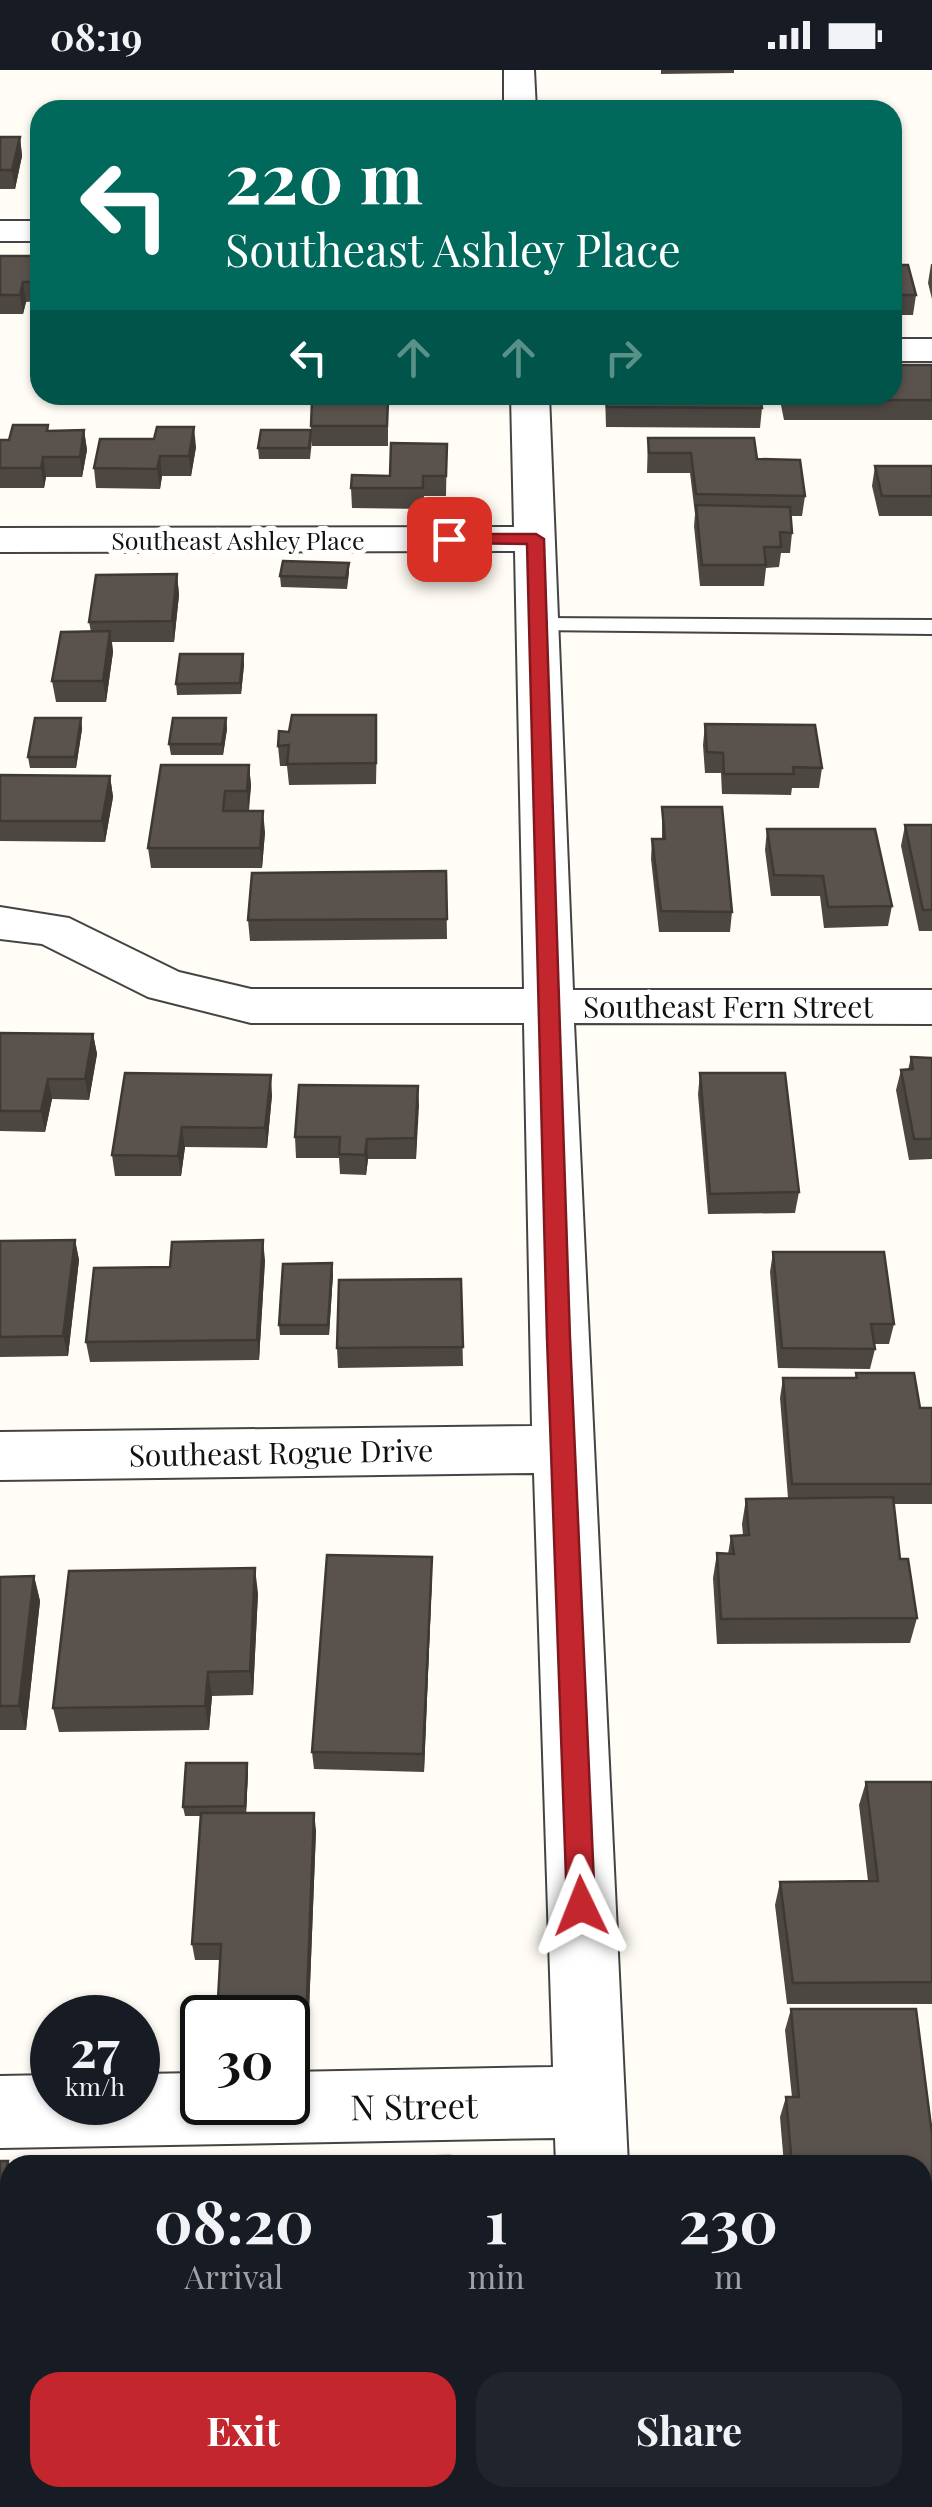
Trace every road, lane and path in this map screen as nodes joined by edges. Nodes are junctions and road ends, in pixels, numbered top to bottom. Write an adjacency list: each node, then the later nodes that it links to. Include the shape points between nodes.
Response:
1 (519, 70): 2 (street)
2 (520, 100)
3 (0, 231): 4 (street)
4 (30, 231)
5 (902, 350): 6 (street)
6 (932, 350)
7 (530, 405): 8 (street)
8 (536, 539): 9 (street, Southeast Ashley Place); 10 (street)
9 (0, 540)
10 (538, 626): 11 (lane); 13 (street)
11 (932, 626)
12 (0, 922): 13 (street, Southeast Fern Street, via 52,928 165,985 251,1006)
13 (547, 1005): 14 (street, Southeast Fern Street); 15 (street)
14 (932, 1007)
15 (562, 1449): 16 (street, Southeast Rogue Drive); 18 (street)
16 (0, 1456)
17 (0, 2112): 18 (street, N Street)
18 (590, 2134)

